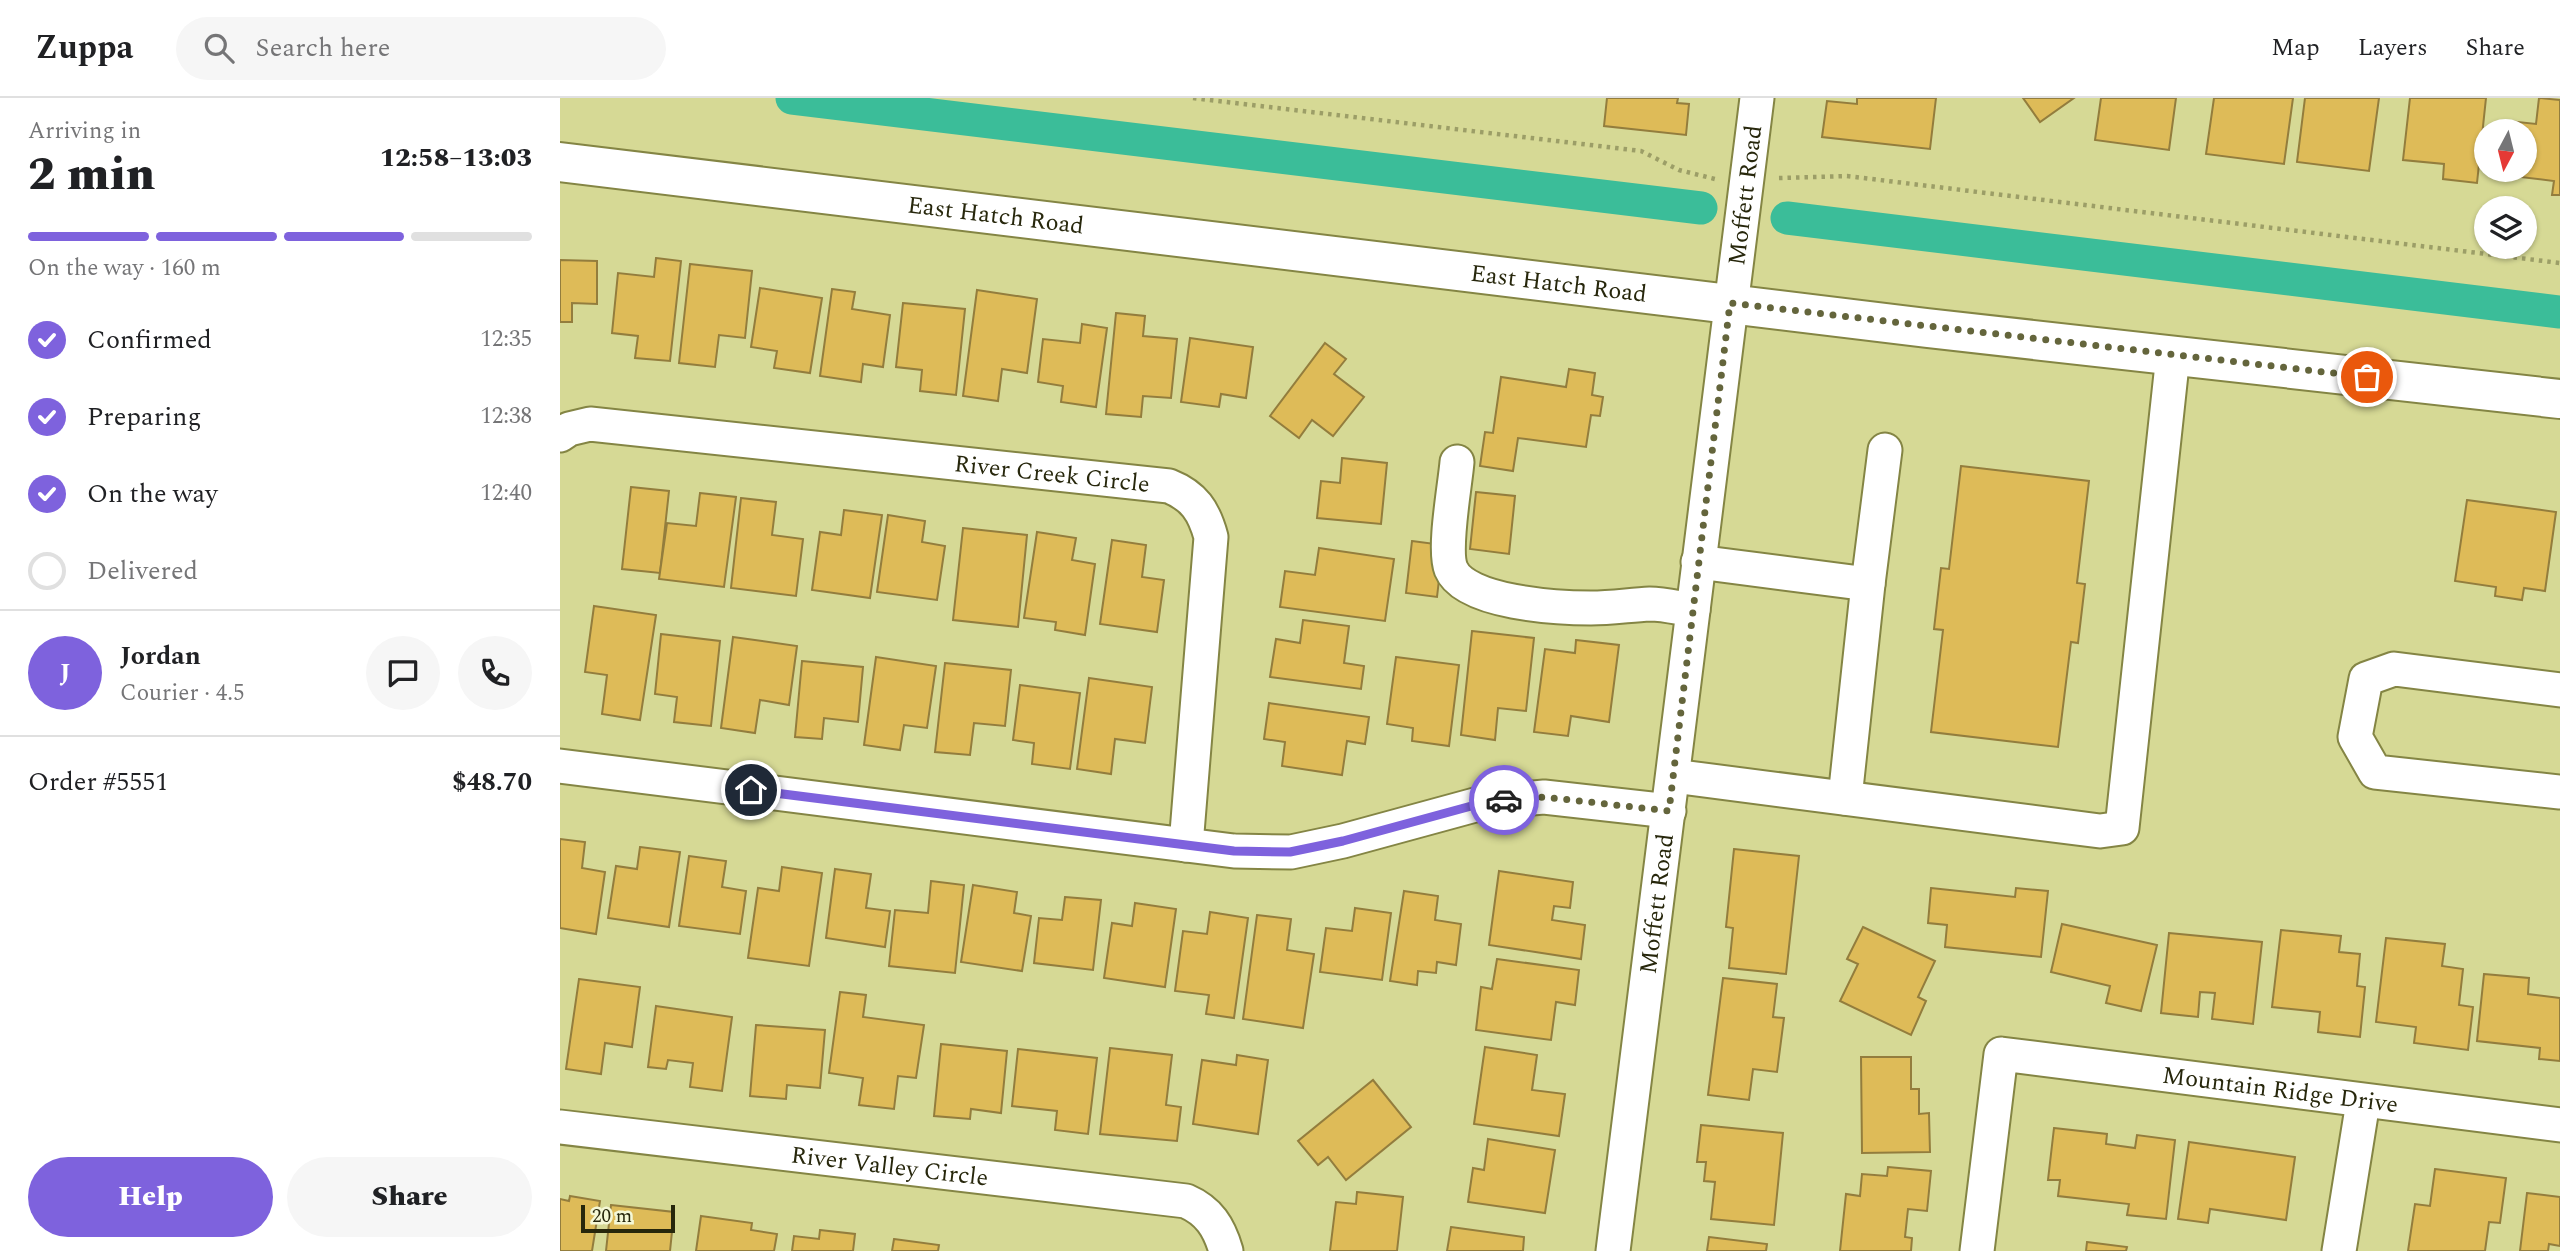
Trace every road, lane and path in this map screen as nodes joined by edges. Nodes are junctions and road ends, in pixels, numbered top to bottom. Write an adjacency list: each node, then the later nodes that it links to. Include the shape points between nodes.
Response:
1 (1193, 98): 5 (path, via 1641,151 1679,170)
2 (1757, 98): 7 (street, Moffett Road)
3 (560, 162): 7 (main road, East Hatch Road)
4 (1777, 178): 6 (path, via 1847,176)
5 (1720, 179)
6 (2560, 263)
7 (1730, 303): 8 (main road, East Hatch Road); 13 (street, Moffett Road)
8 (2173, 355): 9 (main road, East Hatch Road); 20 (street, via 2122,828 2100,831)
9 (2560, 399)
10 (560, 435): 22 (street, River Creek Circle, via 590,424 1169,486 1183,492 1198,504 1211,537)
11 (1885, 450): 14 (street)
12 (1457, 462): 15 (street, via 1448,555 1451,571 1464,585 1481,594 1528,603 1589,608 1653,604)
13 (1698, 562): 14 (street); 15 (street, Moffett Road)
14 (1868, 584): 20 (street)
15 (1693, 610): 18 (street, Moffett Road)
16 (2560, 690): 19 (street, via 2394,669 2366,679 2355,737 2375,772)
17 (560, 766): 22 (street)
18 (1673, 776): 20 (street); 21 (street, Moffett Road)
19 (2560, 792)
20 (1845, 799)
21 (1669, 811): 22 (street, via 1544,797 1486,802 1290,852); 27 (street, Moffett Road)
22 (1186, 845)
23 (2363, 1102): 24 (street, Mountain Ridge Drive); 28 (street, Mountain Ridge Drive, via 2001,1054); 29 (street)
24 (2560, 1125)
25 (560, 1127): 26 (street, River Valley Circle, via 1186,1201 1196,1206)
26 (1220, 1236)
27 (1612, 1251)
28 (1977, 1251)
29 (2339, 1251)

